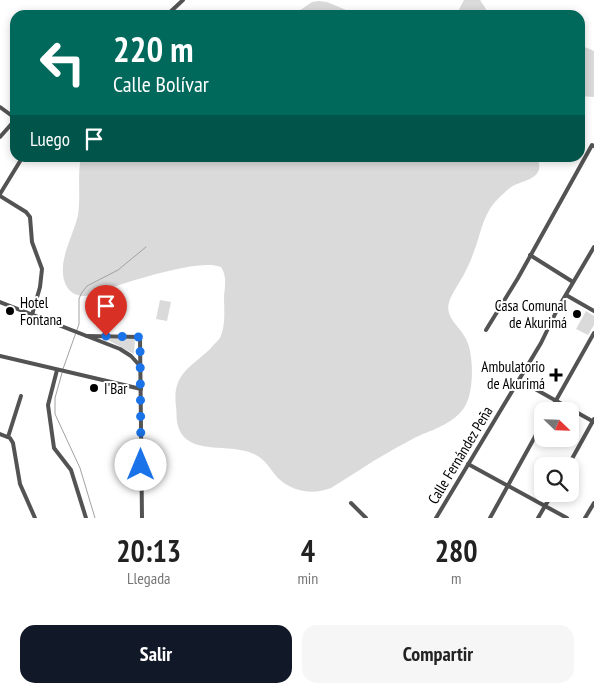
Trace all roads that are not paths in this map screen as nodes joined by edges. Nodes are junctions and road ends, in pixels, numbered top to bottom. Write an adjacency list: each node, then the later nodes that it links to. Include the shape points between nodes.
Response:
1 (183, 0): 2 (street)
2 (173, 10)
3 (0, 107): 4 (street)
4 (10, 115)
5 (10, 125): 6 (street)
6 (0, 137)
7 (594, 146): 8 (street)
8 (585, 157)
9 (20, 162): 11 (street)
10 (582, 162): 13 (street)
11 (0, 195): 18 (street, via 30,217 32,242 42,269)
12 (594, 248): 14 (street, Calle Fernández Peña)
13 (530, 255): 14 (street); 19 (street)
14 (573, 282): 15 (street, Calle Fernández Peña)
15 (566, 295): 17 (street); 25 (street, Calle Fernández Peña)
16 (0, 302): 18 (street)
17 (594, 311)
18 (32, 315): 21 (street)
19 (486, 330)
20 (594, 333): 28 (street)
21 (87, 336): 23 (street, via 125,352); 23 (street, via 140,337)
22 (0, 356): 24 (street)
23 (141, 367): 26 (street)
24 (61, 371): 26 (street); 41 (street, via 48,405 54,448 71,470)
25 (519, 380): 28 (street); 34 (street, Calle Fernández Peña)
26 (141, 389): 42 (street)
27 (21, 396): 31 (street)
28 (556, 400): 29 (street)
29 (594, 421): 33 (street)
30 (0, 434): 31 (street)
31 (8, 437): 40 (street, via 13,443 22,492)
32 (534, 439): 35 (street)
33 (573, 457)
34 (468, 464): 35 (street); 44 (street, Calle Fernández Peña)
35 (508, 486): 39 (street); 45 (street)
36 (548, 502): 39 (street)
37 (351, 503): 43 (street)
38 (594, 503): 48 (street)
39 (546, 506): 46 (street); 47 (street)
40 (35, 518)
41 (86, 518)
42 (142, 518)
43 (366, 518)
44 (436, 518)
45 (490, 518)
46 (538, 518)
47 (567, 518)
48 (585, 518)

